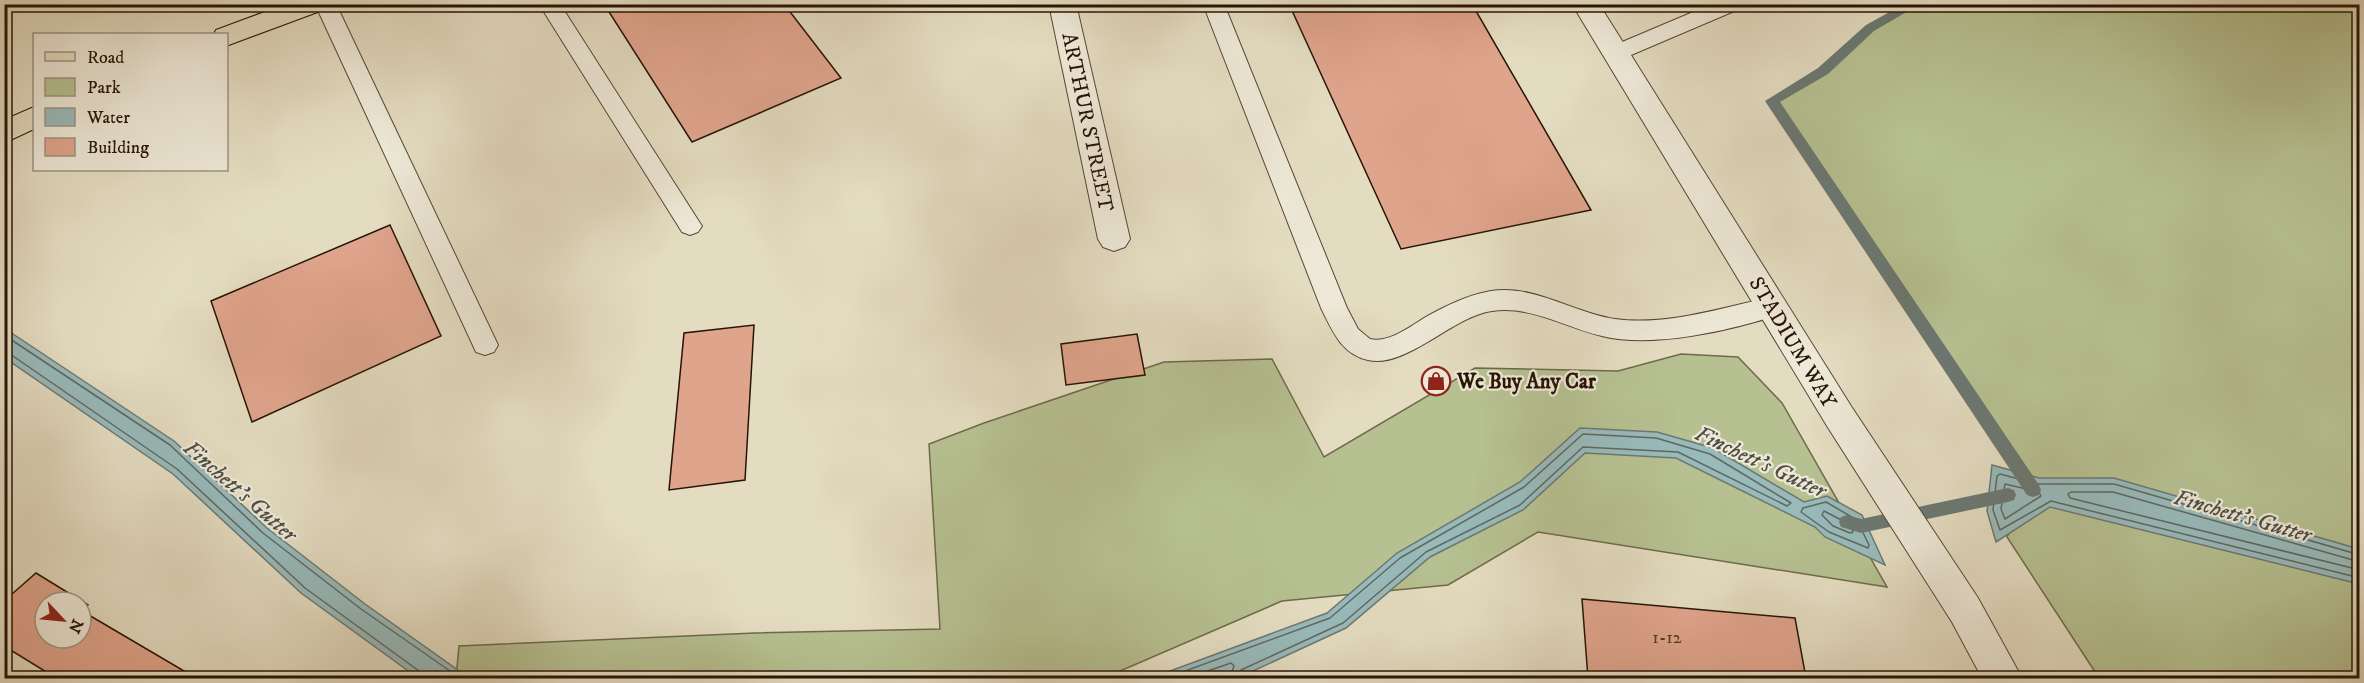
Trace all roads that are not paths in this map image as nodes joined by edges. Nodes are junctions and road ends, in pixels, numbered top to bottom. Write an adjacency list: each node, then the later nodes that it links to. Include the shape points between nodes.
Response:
1 (315, 4): 8 (main road)
2 (325, 4): 15 (lane)
3 (549, 4): 12 (lane)
4 (1062, 4): 13 (street, ARTHUR STREET)
5 (1213, 4): 14 (lane, via 1334,308 1350,339 1374,351 1392,348 1461,311 1500,299 1616,329 1676,326)
6 (1585, 4): 9 (street, STADIUM WAY)
7 (1732, 4): 9 (lane)
8 (228, 36)
9 (1616, 53): 14 (street, STADIUM WAY)
10 (33, 118): 11 (main road)
11 (4, 133)
12 (690, 226)
13 (1114, 239)
14 (1772, 307): 16 (street, STADIUM WAY, via 1965,610)
15 (485, 345)
16 (2003, 678)

